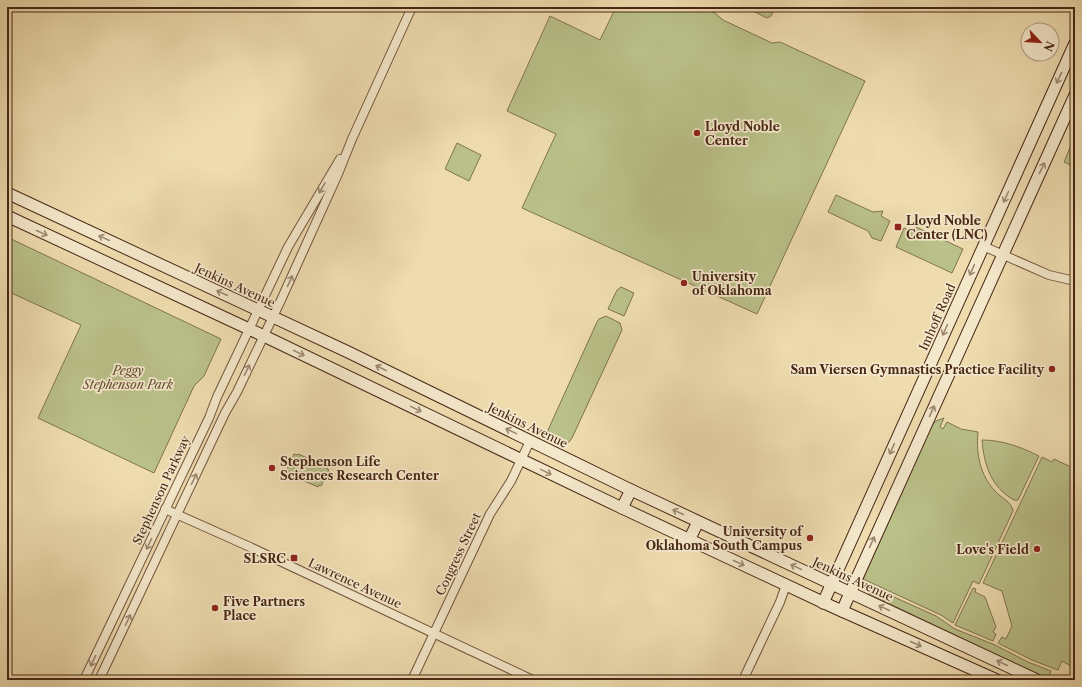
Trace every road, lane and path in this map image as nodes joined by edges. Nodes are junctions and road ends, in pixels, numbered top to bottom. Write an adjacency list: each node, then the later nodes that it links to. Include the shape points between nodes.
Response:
1 (412, 7): 4 (street)
2 (1075, 42): 7 (main road, Imhoff Road, one-way to 7)
3 (1075, 94): 8 (main road, one-way to 3)
4 (350, 143): 10 (street, Stephenson Parkway, one-way to 10, via 298,229); 11 (street, one-way to 4)
5 (7, 193): 10 (main road, Jenkins Avenue, one-way to 5)
6 (7, 216): 12 (main road, one-way to 12)
7 (984, 246): 8 (street); 22 (main road, Imhoff Road, one-way to 22)
8 (1002, 254): 9 (street, via 1049,275); 24 (main road, one-way to 8)
9 (1075, 281)
10 (258, 310): 11 (main road, Jenkins Avenue); 12 (street, Stephenson Parkway)
11 (273, 316): 13 (street); 14 (main road, Jenkins Avenue, one-way to 11)
12 (249, 329): 13 (main road); 18 (street, Stephenson Parkway)
13 (264, 336): 15 (main road, one-way to 15); 19 (street, one-way to 13)
14 (530, 441): 15 (street, Congress Street); 16 (main road, Jenkins Avenue)
15 (522, 460): 17 (main road, one-way to 17); 27 (street, Congress Street, via 490,514)
16 (631, 490): 17 (main road); 20 (main road, Jenkins Avenue, one-way to 16)
17 (622, 508): 21 (main road)
18 (165, 509): 19 (street, Lawrence Avenue); 28 (street, Stephenson Parkway, one-way to 28)
19 (178, 514): 27 (street, Lawrence Avenue); 29 (street, one-way to 19)
20 (698, 522): 21 (main road); 22 (main road, Jenkins Avenue, one-way to 20)
21 (689, 540): 23 (main road, one-way to 23)
22 (831, 584): 24 (main road, Jenkins Avenue); 25 (main road, Imhoff Road)
23 (786, 585): 25 (main road); 32 (street)
24 (851, 592): 26 (main road); 34 (main road, Jenkins Avenue, one-way to 24)
25 (823, 603): 26 (main road)
26 (842, 612): 33 (main road, one-way to 33)
27 (434, 633): 30 (street, Congress Street); 31 (street, Lawrence Avenue)
28 (84, 680)
29 (99, 680)
30 (412, 680)
31 (533, 680)
32 (743, 680)
33 (997, 680)
34 (1037, 680)

